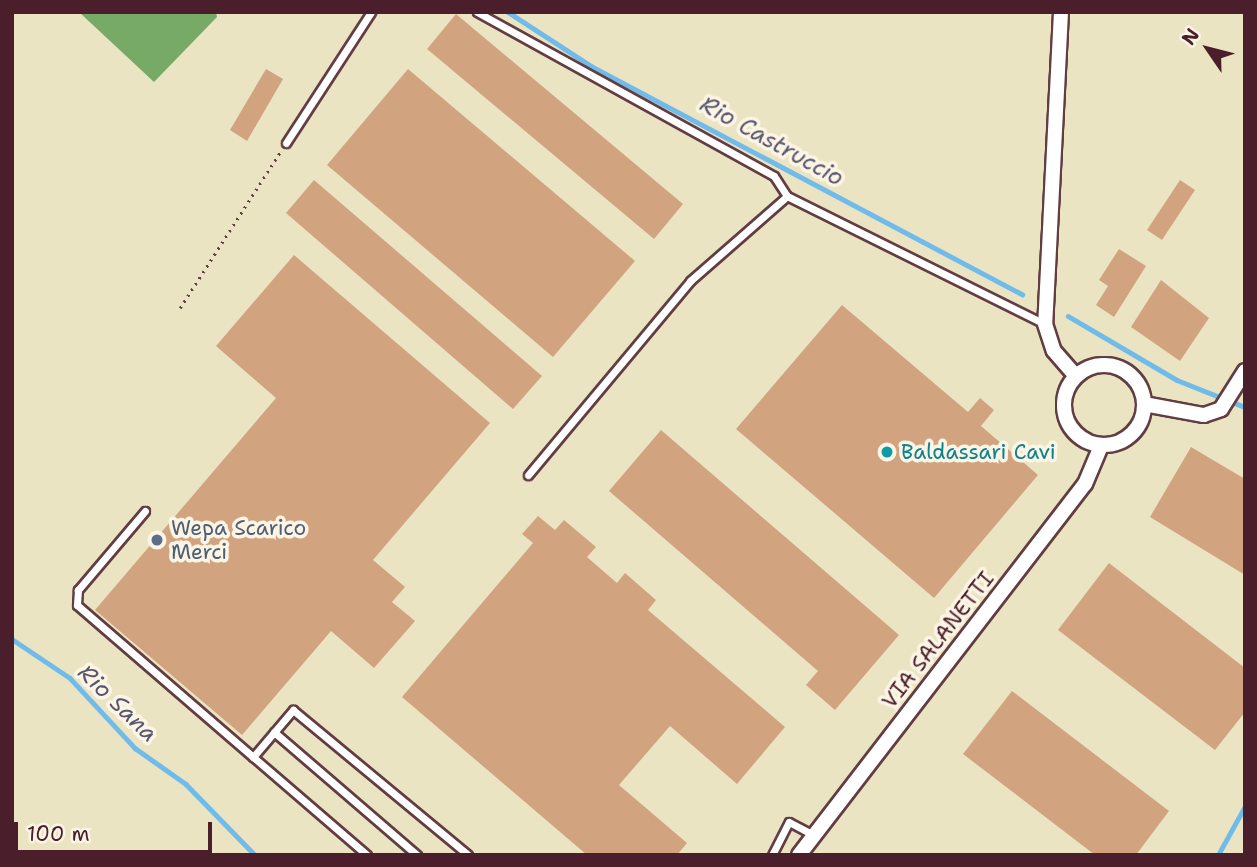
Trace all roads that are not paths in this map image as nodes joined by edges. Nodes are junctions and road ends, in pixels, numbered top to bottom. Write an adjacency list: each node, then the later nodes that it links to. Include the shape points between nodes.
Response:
1 (371, 12): 4 (lane)
2 (477, 12): 5 (lane, via 774,176)
3 (1061, 12): 6 (street)
4 (286, 144)
5 (787, 195): 6 (lane); 11 (lane, via 690,281)
6 (1045, 324): 8 (street, via 1054,351)
7 (1245, 370): 9 (street, via 1229,398 1204,415)
8 (1076, 376): 9 (street, via 1113,366 1135,380); 10 (street, via 1064,400 1069,425)
9 (1144, 404): 10 (street, via 1136,429)
10 (1101, 446): 15 (street, VIA SALANETTI, via 1085,484)
11 (528, 475)
12 (145, 511): 14 (lane, via 78,590 77,605)
13 (274, 732): 14 (lane); 17 (lane); 18 (lane, via 299,710)
14 (253, 757): 16 (lane)
15 (814, 836): 19 (lane, via 789,822); 20 (street, VIA SALANETTI)
16 (366, 855)
17 (417, 855)
18 (468, 855)
19 (772, 855)
20 (799, 855)

